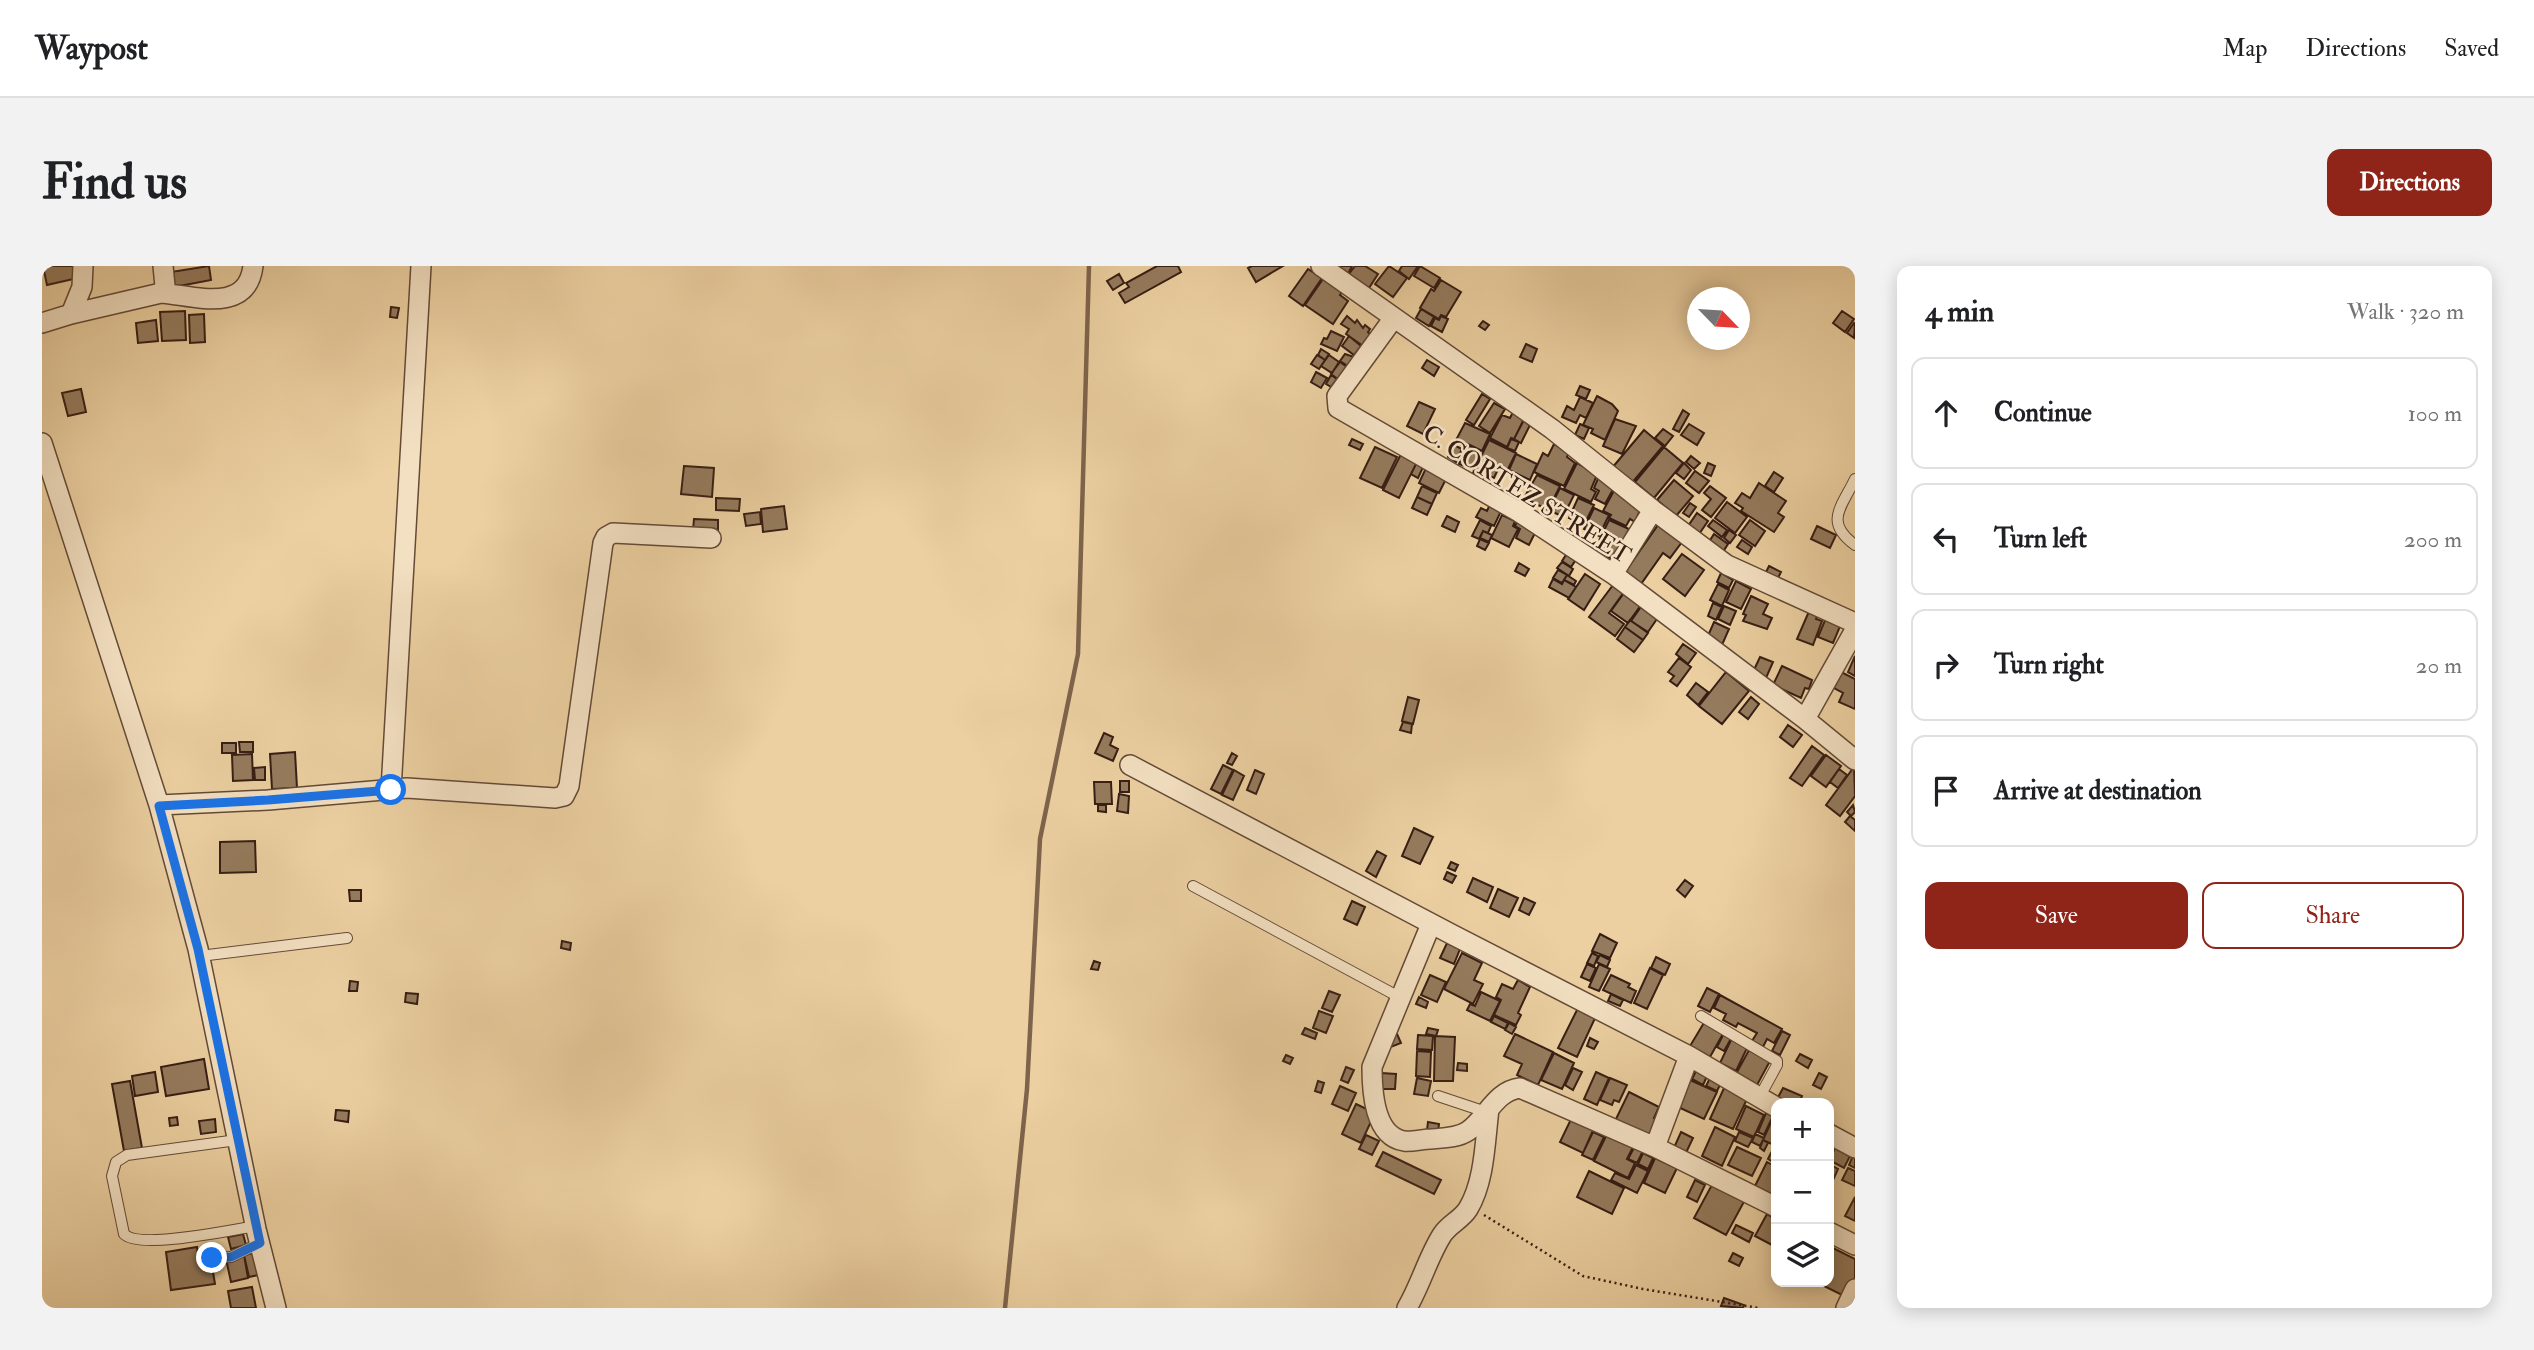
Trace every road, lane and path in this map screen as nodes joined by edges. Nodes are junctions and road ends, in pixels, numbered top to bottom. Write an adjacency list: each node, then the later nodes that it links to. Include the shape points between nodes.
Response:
1 (83, 266): 7 (street, via 82,287)
2 (163, 266): 6 (street)
3 (253, 266): 6 (street, via 251,280 240,293 226,299)
4 (421, 266): 21 (street)
5 (1321, 266): 8 (street)
6 (161, 293): 7 (street)
7 (71, 314): 9 (street)
8 (1393, 319): 12 (street, via 1552,429); 15 (street, C. CORTEZ STREET, via 1337,396 1338,408 1519,512)
9 (42, 323)
10 (42, 443): 22 (street)
11 (1855, 479): 14 (lane, via 1836,525)
12 (1653, 510): 15 (street); 16 (street, via 1727,565)
13 (711, 538): 21 (street, via 613,533 606,537 564,796)
14 (1855, 545)
15 (1613, 574): 18 (street, C. CORTEZ STREET)
16 (1855, 623)
17 (1855, 630): 18 (street)
18 (1805, 719): 19 (street, C. CORTEZ STREET)
19 (1855, 760)
20 (1130, 765): 24 (street)
21 (391, 790): 22 (street)
22 (159, 806): 26 (street)
23 (1193, 886): 27 (lane)
24 (1431, 924): 27 (street); 29 (street)
25 (347, 938): 26 (lane)
26 (200, 956): 34 (street)
27 (1401, 998): 32 (street, via 1372,1067 1372,1093 1383,1129 1404,1141 1455,1136 1468,1131)
28 (1701, 1016): 31 (lane, via 1777,1061)
29 (1689, 1056): 31 (street); 35 (street)
30 (1437, 1096): 32 (lane)
31 (1768, 1103)
32 (1488, 1110): 35 (street, via 1507,1089 1520,1087); 38 (street, via 1482,1165)
33 (1834, 1136): 36 (street)
34 (237, 1140): 39 (street); 39 (lane, via 127,1155 116,1162 112,1176 124,1234 133,1241)
35 (1655, 1147): 37 (street)
36 (1855, 1147)
37 (1771, 1204)
38 (1470, 1206): 45 (street, via 1441,1236); 46 (path, via 1583,1276)
39 (258, 1235): 42 (lane, via 231,1257); 44 (street)
40 (1834, 1235): 41 (street)
41 (1855, 1245)
42 (212, 1258)
43 (1855, 1290): 47 (street)
44 (276, 1308)
45 (1407, 1308)
46 (1759, 1308)
47 (1846, 1308)

